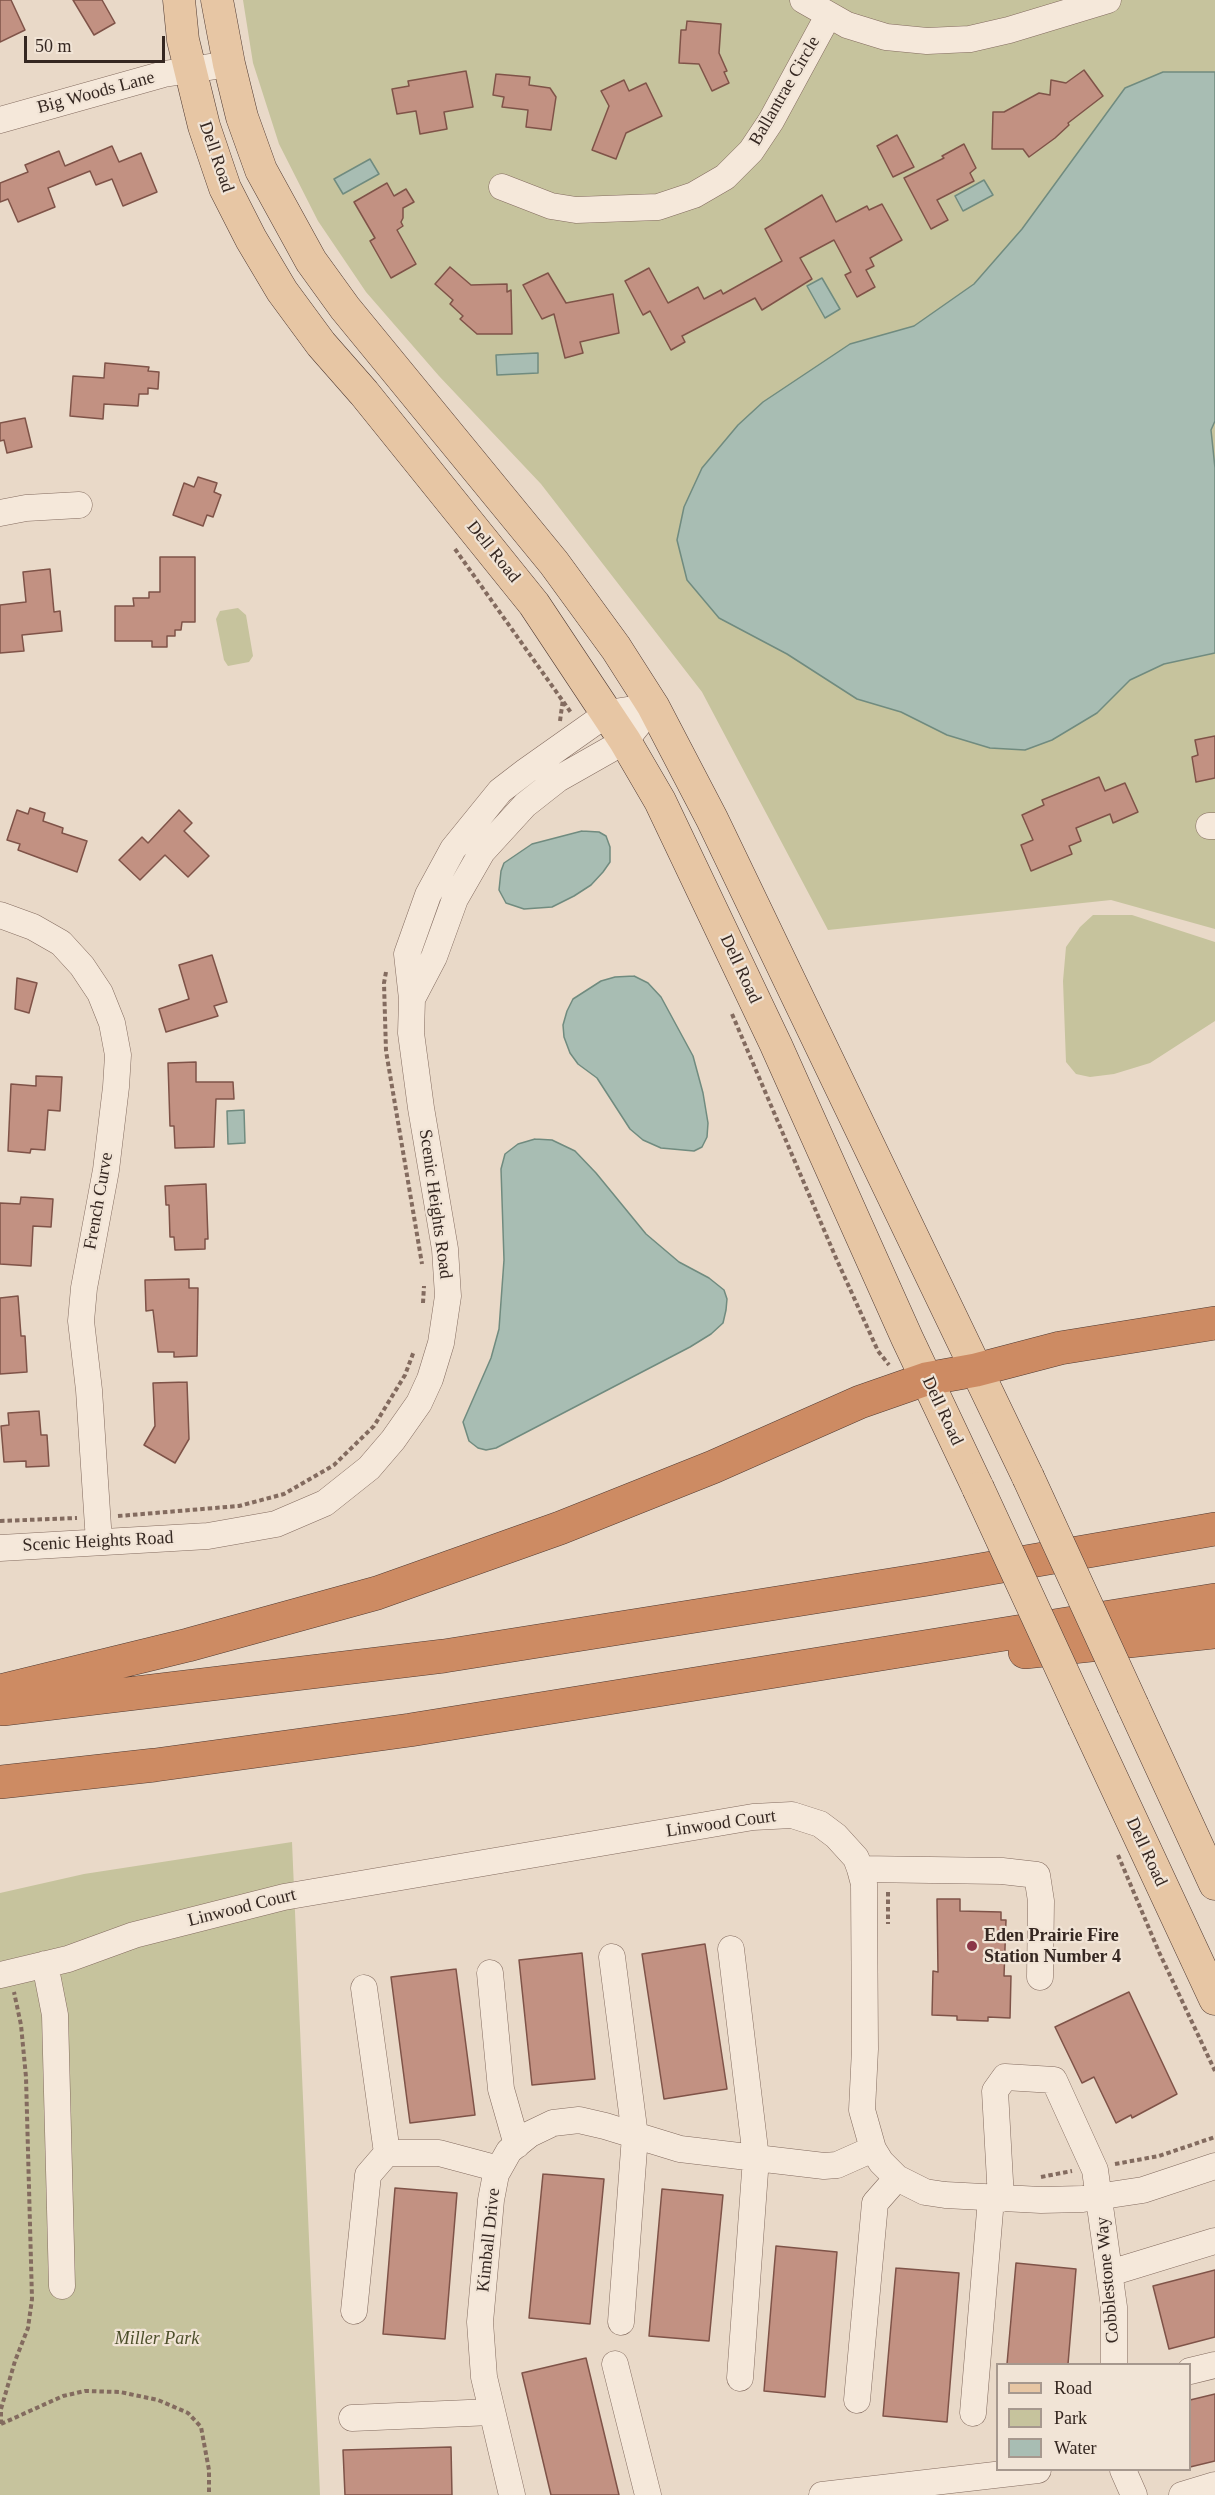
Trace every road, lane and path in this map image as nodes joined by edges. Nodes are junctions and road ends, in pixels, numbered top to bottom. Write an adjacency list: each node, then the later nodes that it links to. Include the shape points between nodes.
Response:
1 (179, 0): 7 (main road, Dell Road)
2 (217, 0): 6 (main road)
3 (803, 0): 5 (street)
4 (1108, 0): 5 (street, via 1009,30 927,42 886,37)
5 (828, 15): 9 (street, Ballantrae Circle, via 751,151 724,177 694,195 658,207 576,210 551,207)
6 (228, 64): 7 (street, Big Woods Lane); 13 (main road, via 261,170 311,261 554,563)
7 (190, 70): 8 (street, Big Woods Lane); 14 (main road, Dell Road, via 225,188 282,291 321,344 514,577)
8 (0, 120)
9 (502, 187)
10 (79, 506): 11 (street)
11 (0, 513)
12 (563, 699): 15 (path)
13 (653, 706): 14 (street, Scenic Heights Road); 16 (street, Scenic Heights Road); 25 (main road, via 712,819)
14 (608, 713): 16 (main road, Dell Road); 19 (street, Scenic Heights Road, via 500,791 453,849 428,895 407,954)
15 (560, 723)
16 (626, 741): 19 (street, Scenic Heights Road, via 558,779 525,805 482,852 455,899 434,957); 26 (main road, Dell Road, via 660,801 776,1045)
17 (0, 915): 29 (street, French Curve, via 61,943 82,966 100,993 112,1023 118,1055 106,1170 81,1321)
18 (388, 962): 20 (path, via 384,983 386,1051)
19 (412, 999): 29 (street, Scenic Heights Road, via 411,1033 445,1249 448,1296 441,1343 419,1403 369,1468 325,1503 303,1514 238,1532)
20 (424, 1274)
21 (424, 1284): 22 (path)
22 (423, 1313)
23 (1215, 1323): 25 (highway, via 1060,1348)
24 (416, 1344): 29 (path, via 405,1375 374,1426 334,1465 284,1494 239,1506 172,1513)
25 (976, 1370): 26 (highway); 39 (main road, bridge)
26 (926, 1378): 33 (highway, via 560,1528 377,1593); 48 (main road, Dell Road, bridge)
27 (0, 1521): 29 (path)
28 (1215, 1529): 34 (highway, via 444,1656)
29 (98, 1530): 30 (street, Scenic Heights Road)
30 (0, 1548)
31 (1215, 1600): 35 (highway)
32 (1215, 1632): 35 (highway, via 978,1658 602,1718)
33 (0, 1691)
34 (0, 1709)
35 (410, 1730): 36 (highway)
36 (0, 1782)
37 (1114, 1844): 49 (path)
38 (871, 1869): 40 (path, via 889,1899); 43 (street, Linwood Court, via 820,1824 792,1815 753,1816 284,1896 134,1935); 46 (street, via 1037,1875 1041,1901); 53 (street, Linwood Court, via 864,1884 862,2110)
39 (1215, 1884)
40 (888, 1927)
41 (731, 1949): 55 (street)
42 (612, 1957): 50 (street)
43 (45, 1964): 45 (street, Linwood Court); 64 (street, via 55,2015)
44 (490, 1973): 52 (street, via 501,2089)
45 (4, 1975): 73 (path, via 21,2025 26,2077 32,2299 28,2328)
46 (1040, 1977)
47 (364, 1988): 54 (street)
48 (1215, 1999)
49 (1215, 2071)
50 (636, 2136): 52 (street, Kimball Drive, via 579,2120 553,2123); 55 (street, Kimball Drive, via 680,2150); 66 (street)
51 (1215, 2137): 57 (path, via 1159,2156)
52 (517, 2145): 58 (street, Kimball Drive)
53 (873, 2149): 55 (street, Kimball Drive, via 837,2165); 59 (street, Linwood Court)
54 (387, 2153): 58 (street, via 439,2153); 65 (street, via 368,2175)
55 (756, 2158): 71 (street)
56 (1215, 2166): 61 (street, Linwood Court, via 1143,2190)
57 (1094, 2167): 60 (path, via 1039,2177); 60 (street, Cobblestone Way, via 1054,2080 1005,2077 995,2091); 61 (street, Cobblestone Way)
58 (499, 2169): 74 (street, Kimball Drive, via 491,2200 480,2322 483,2368)
59 (897, 2178): 60 (street, Linwood Court, via 925,2192); 72 (street, via 875,2203)
60 (997, 2192): 61 (street, Linwood Court, via 1023,2201); 75 (street)
61 (1100, 2196): 63 (street, Cobblestone Way)
62 (1215, 2241): 63 (street)
63 (1110, 2273): 67 (street, Cobblestone Way)
64 (62, 2286)
65 (354, 2311)
66 (621, 2322)
67 (1114, 2363)
68 (615, 2364): 85 (street)
69 (1215, 2365): 70 (street)
70 (1191, 2371)
71 (740, 2378)
72 (856, 2400)
73 (1, 2408): 77 (path)
74 (492, 2412): 76 (street); 84 (street, Kimball Drive)
75 (973, 2413)
76 (352, 2418)
77 (1, 2424): 83 (path, via 63,2396 85,2391 120,2392 158,2400 188,2413 201,2427 209,2470)
78 (1034, 2471): 80 (street)
79 (1125, 2471): 87 (street)
80 (1005, 2485): 82 (street)
81 (1215, 2485): 88 (street)
82 (876, 2492): 86 (street)
83 (208, 2495)
84 (512, 2495)
85 (648, 2495)
86 (822, 2495)
87 (1134, 2495)
88 (1182, 2495)

